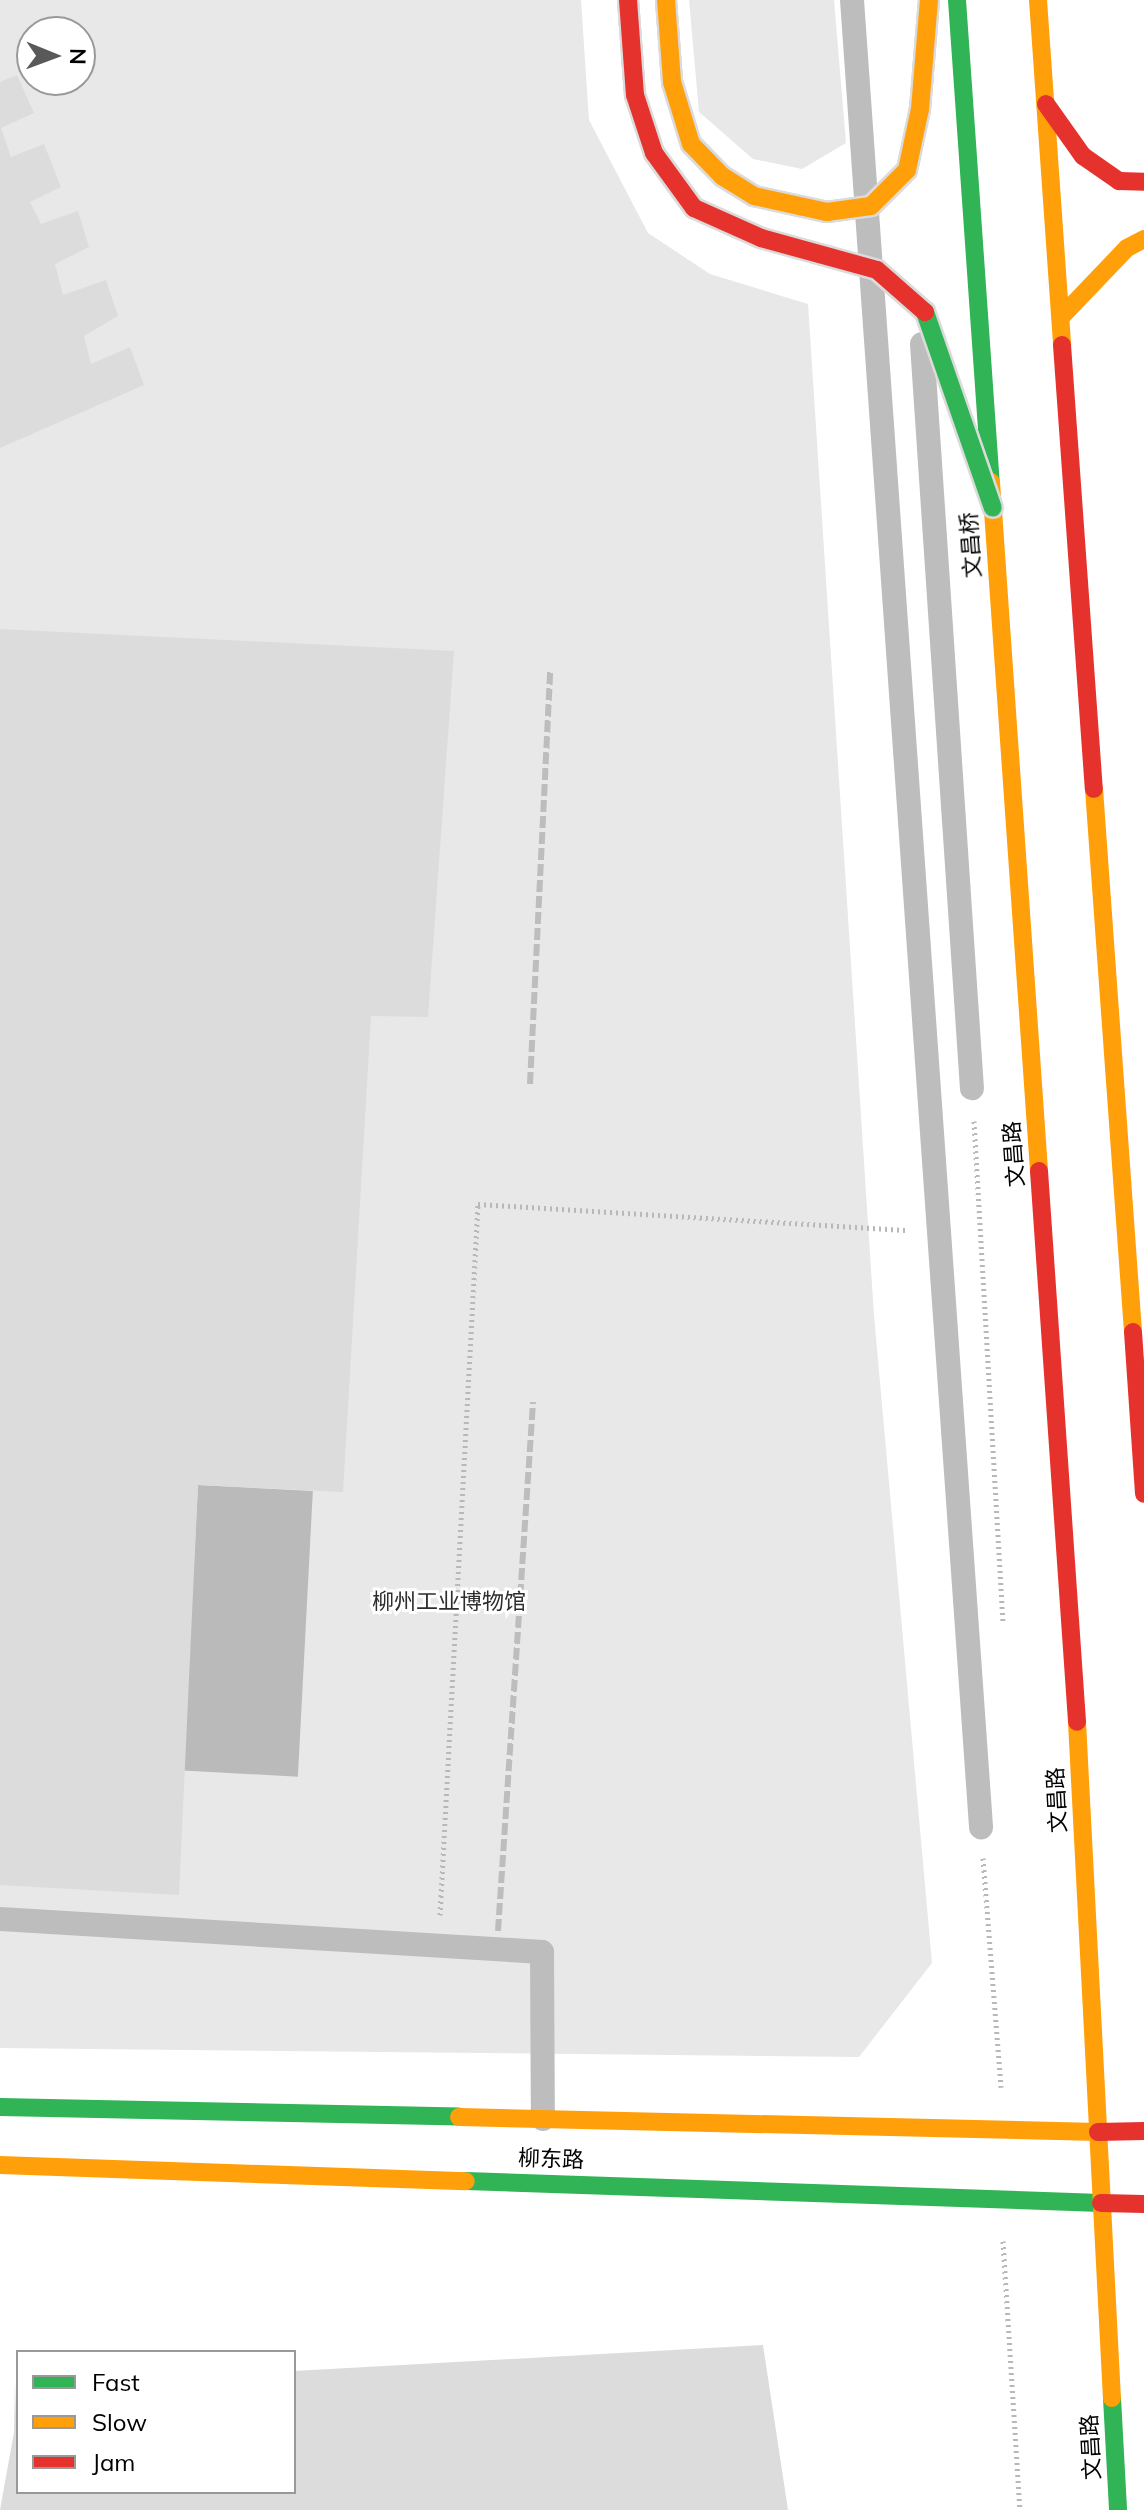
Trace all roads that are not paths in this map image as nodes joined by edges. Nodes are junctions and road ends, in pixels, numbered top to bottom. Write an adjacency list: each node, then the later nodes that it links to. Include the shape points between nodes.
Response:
1 (628, 0): 10 (main road, bridge, via 635,95 654,153 694,208 761,238 877,270)
2 (666, 0): 4 (main road, bridge, via 672,82 691,144 722,176 754,196 827,212 871,206 907,170 920,109)
3 (852, 0): 16 (lane)
4 (929, 0)
5 (957, 0): 12 (main road, 文昌桥, bridge)
6 (1038, 0): 7 (main road)
7 (1046, 104): 8 (main road, via 1083,156 1119,181); 11 (main road)
8 (1144, 182)
9 (1144, 239): 11 (main road, via 1127,248)
10 (917, 305): 12 (main road, bridge, via 928,315); 13 (lane)
11 (1061, 317): 15 (main road)
12 (993, 508): 14 (main road, 文昌桥)
13 (972, 1088)
14 (1033, 1088): 21 (main road, 文昌路, via 1075,1681)
15 (1144, 1494)
16 (981, 1827)
17 (0, 1919): 19 (lane, via 542,1952)
18 (0, 2107): 19 (main road, 柳东路)
19 (543, 2119): 21 (main road, 柳东路)
20 (1144, 2131): 21 (main road, 柳东路)
21 (1098, 2132): 23 (main road, 文昌路)
22 (0, 2165): 23 (main road, 柳东路)
23 (1101, 2203): 24 (main road, 柳东路); 25 (main road, 文昌路)
24 (1144, 2204)
25 (1118, 2510)

